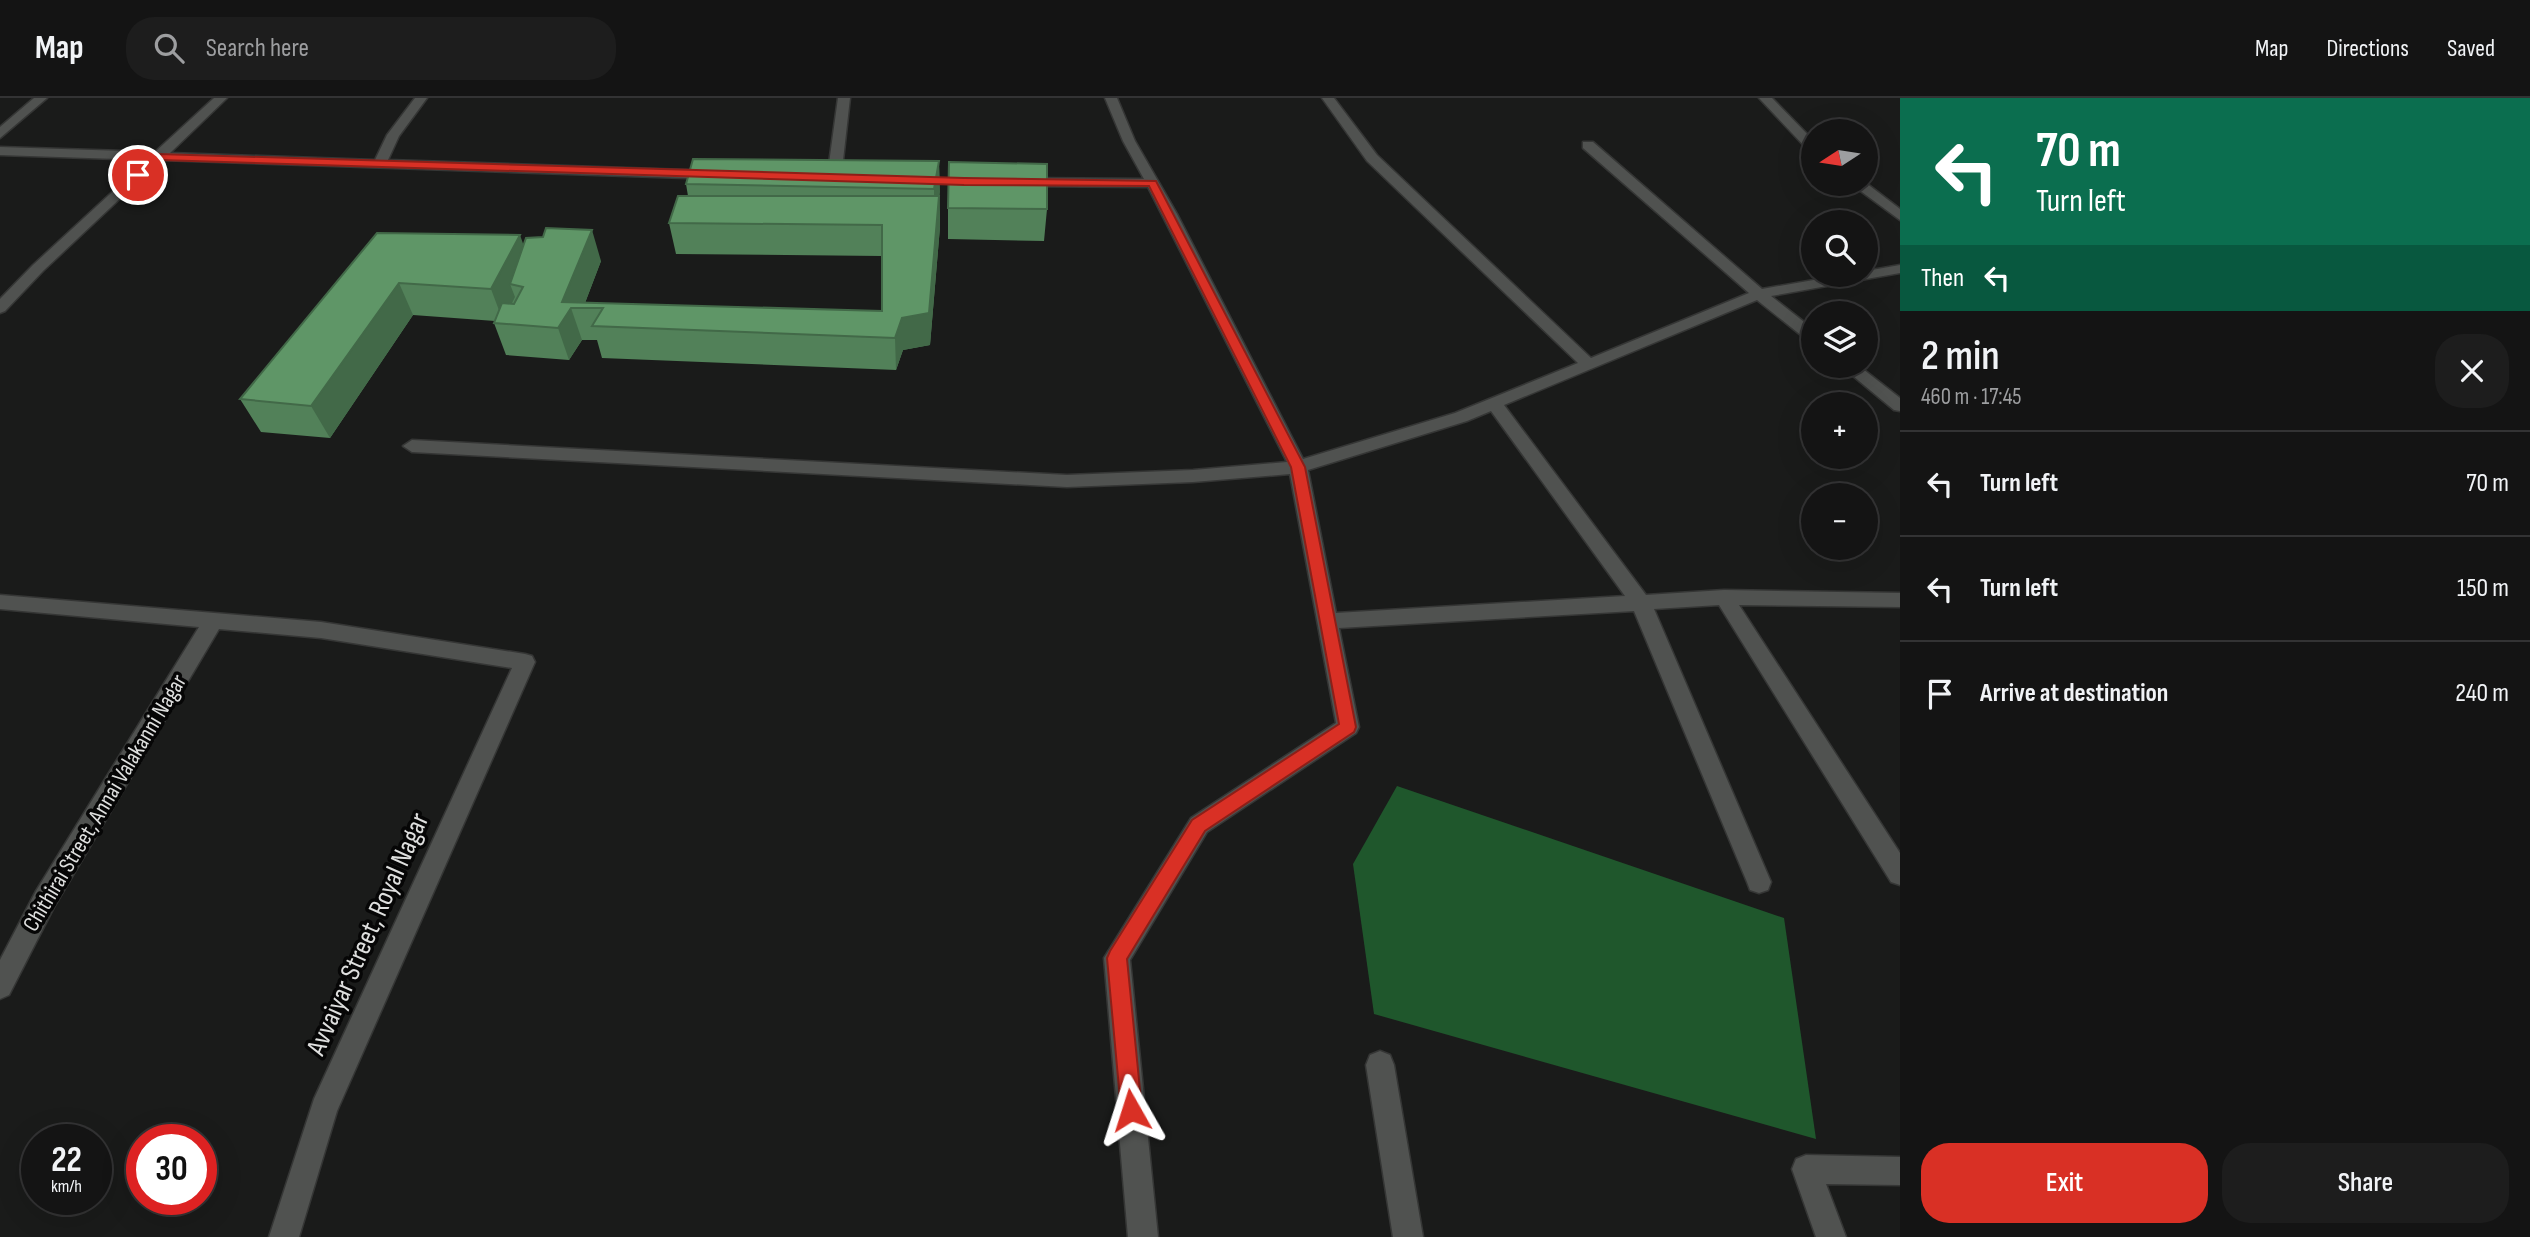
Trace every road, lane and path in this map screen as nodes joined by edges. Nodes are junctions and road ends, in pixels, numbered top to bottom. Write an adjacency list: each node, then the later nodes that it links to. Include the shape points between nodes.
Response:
1 (41, 98): 8 (street)
2 (221, 98): 12 (street)
3 (421, 98): 13 (street, via 393,135)
4 (844, 98): 15 (street)
5 (1111, 98): 17 (street)
6 (1328, 98): 24 (street, via 1372,158)
7 (1765, 98): 9 (street)
8 (0, 134)
9 (1801, 135)
10 (1588, 145): 21 (street)
11 (0, 151): 12 (street)
12 (158, 157): 13 (street); 22 (street)
13 (379, 165): 14 (street)
14 (736, 175)
15 (834, 178)
16 (1005, 182): 17 (street)
17 (1152, 183): 29 (street)
18 (1874, 196): 19 (street)
19 (1900, 216)
20 (1900, 269): 21 (street)
21 (1759, 294): 23 (street); 24 (street)
22 (0, 308)
23 (1801, 327)
24 (1588, 364): 26 (street)
25 (1864, 378): 27 (street)
26 (1494, 403): 29 (street); 33 (street)
27 (1900, 407)
28 (412, 446): 29 (street, via 1067,481)
29 (1298, 467): 35 (street)
30 (1724, 597): 31 (street); 33 (street); 36 (street)
31 (1900, 600)
32 (0, 601): 34 (street)
33 (1641, 603): 35 (street); 37 (street)
34 (214, 621): 38 (street, Chithirai Street, Annai Valakanni Nagar, via 45,899); 41 (street, Avvaiyar Street, Royal Nagar, via 321,630 525,662 324,1109)
35 (1327, 621): 42 (street, via 1348,727 1199,825 1117,958)
36 (1900, 874)
37 (1759, 882)
38 (0, 986)
39 (1380, 1065): 43 (street)
40 (1900, 1171): 44 (street, via 1807,1169)
41 (284, 1237)
42 (1143, 1237)
43 (1408, 1237)
44 (1831, 1237)

